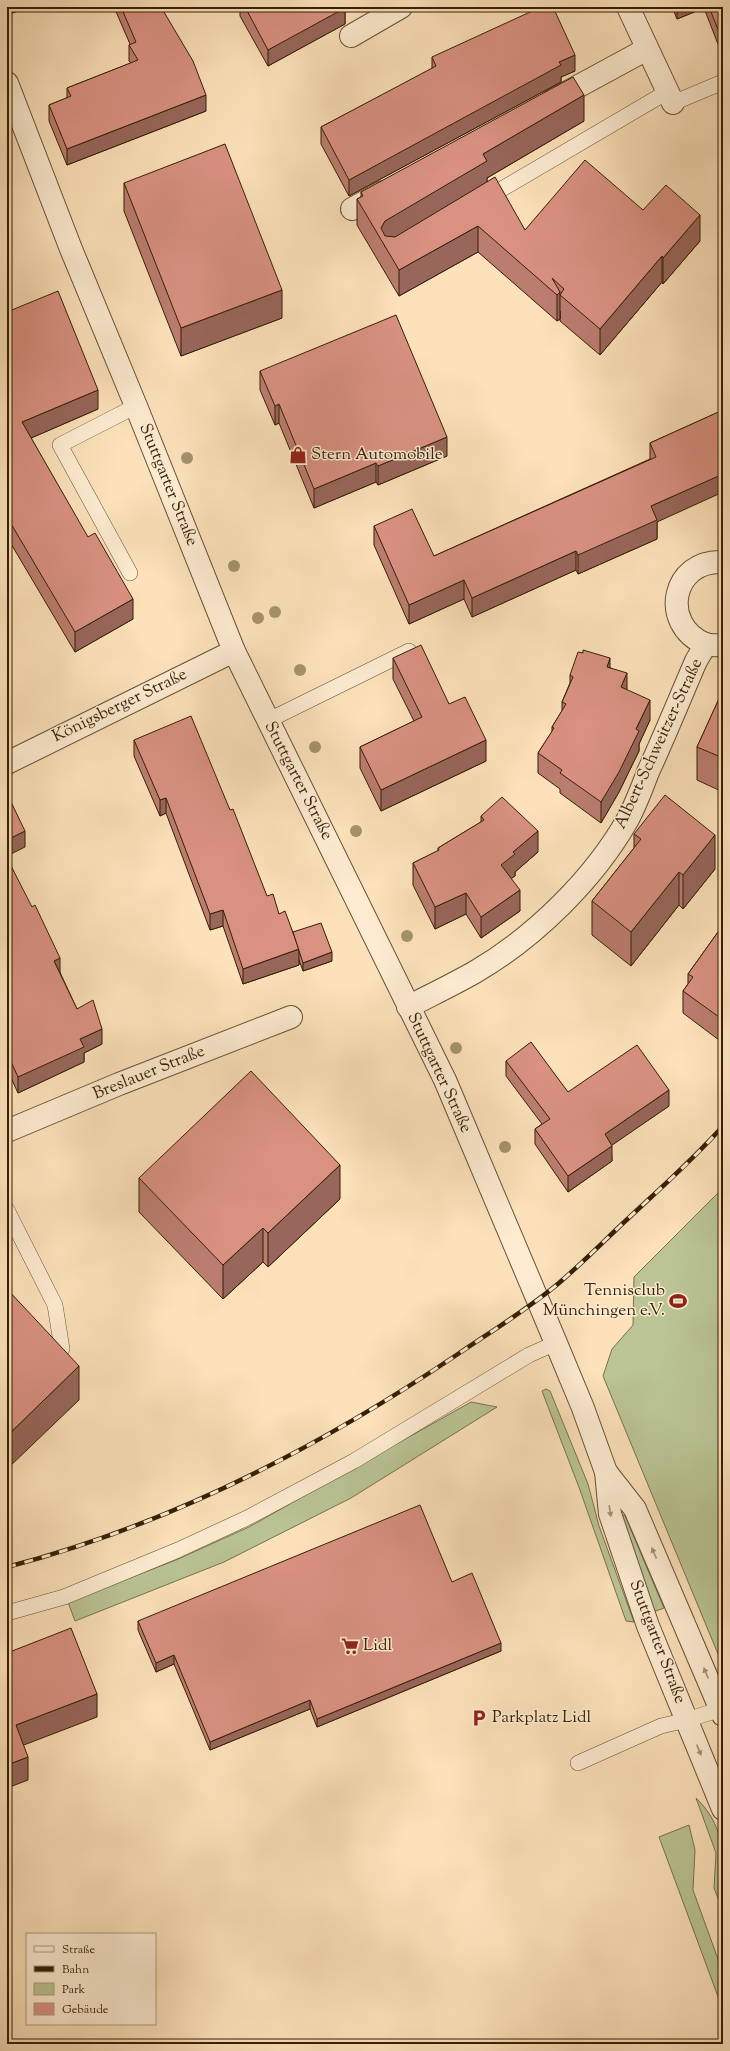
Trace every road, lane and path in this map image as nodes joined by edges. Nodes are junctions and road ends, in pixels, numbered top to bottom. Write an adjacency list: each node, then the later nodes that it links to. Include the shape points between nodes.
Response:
1 (401, 7): 3 (street)
2 (628, 7): 4 (street)
3 (351, 36)
4 (647, 50): 7 (street); 8 (street)
5 (723, 82): 7 (lane)
6 (7, 83): 12 (street, Stuttgarter Straße, via 70,249)
7 (670, 98): 10 (lane)
8 (534, 110)
9 (401, 182): 11 (street)
10 (471, 207)
11 (352, 209)
12 (136, 406): 14 (lane, via 60,445); 16 (street, Stuttgarter Straße)
13 (723, 562): 15 (street, Albert-Schweitzer-Straße, via 710,561 690,571 678,590 677,612 683,626 687,632)
14 (130, 573)
15 (714, 645): 20 (street, Albert-Schweitzer-Straße, via 696,661 628,818 595,865 563,902 509,949 476,972)
16 (234, 651): 18 (street, Stuttgarter Straße); 19 (street, Königsberger Straße)
17 (409, 652): 18 (lane)
18 (267, 721): 20 (street, Stuttgarter Straße)
19 (7, 763)
20 (408, 1007): 24 (street, Stuttgarter Straße, via 448,1087)
21 (291, 1016): 22 (street, Breslauer Straße)
22 (7, 1131)
23 (7, 1210): 25 (lane, via 55,1305)
24 (556, 1342): 26 (street, Stuttgarter Straße); 27 (lane, via 529,1355 354,1461 247,1518 178,1550 64,1597)
25 (62, 1349)
26 (606, 1472): 28 (street, Stuttgarter Straße, one-way to 26, via 635,1509); 29 (street, Stuttgarter Straße, one-way to 29, via 610,1514 648,1626)
27 (7, 1613)
28 (722, 1712): 29 (lane)
29 (687, 1720): 30 (lane, via 661,1726); 31 (street, Stuttgarter Straße, one-way to 31)
30 (578, 1763)
31 (723, 1809)

